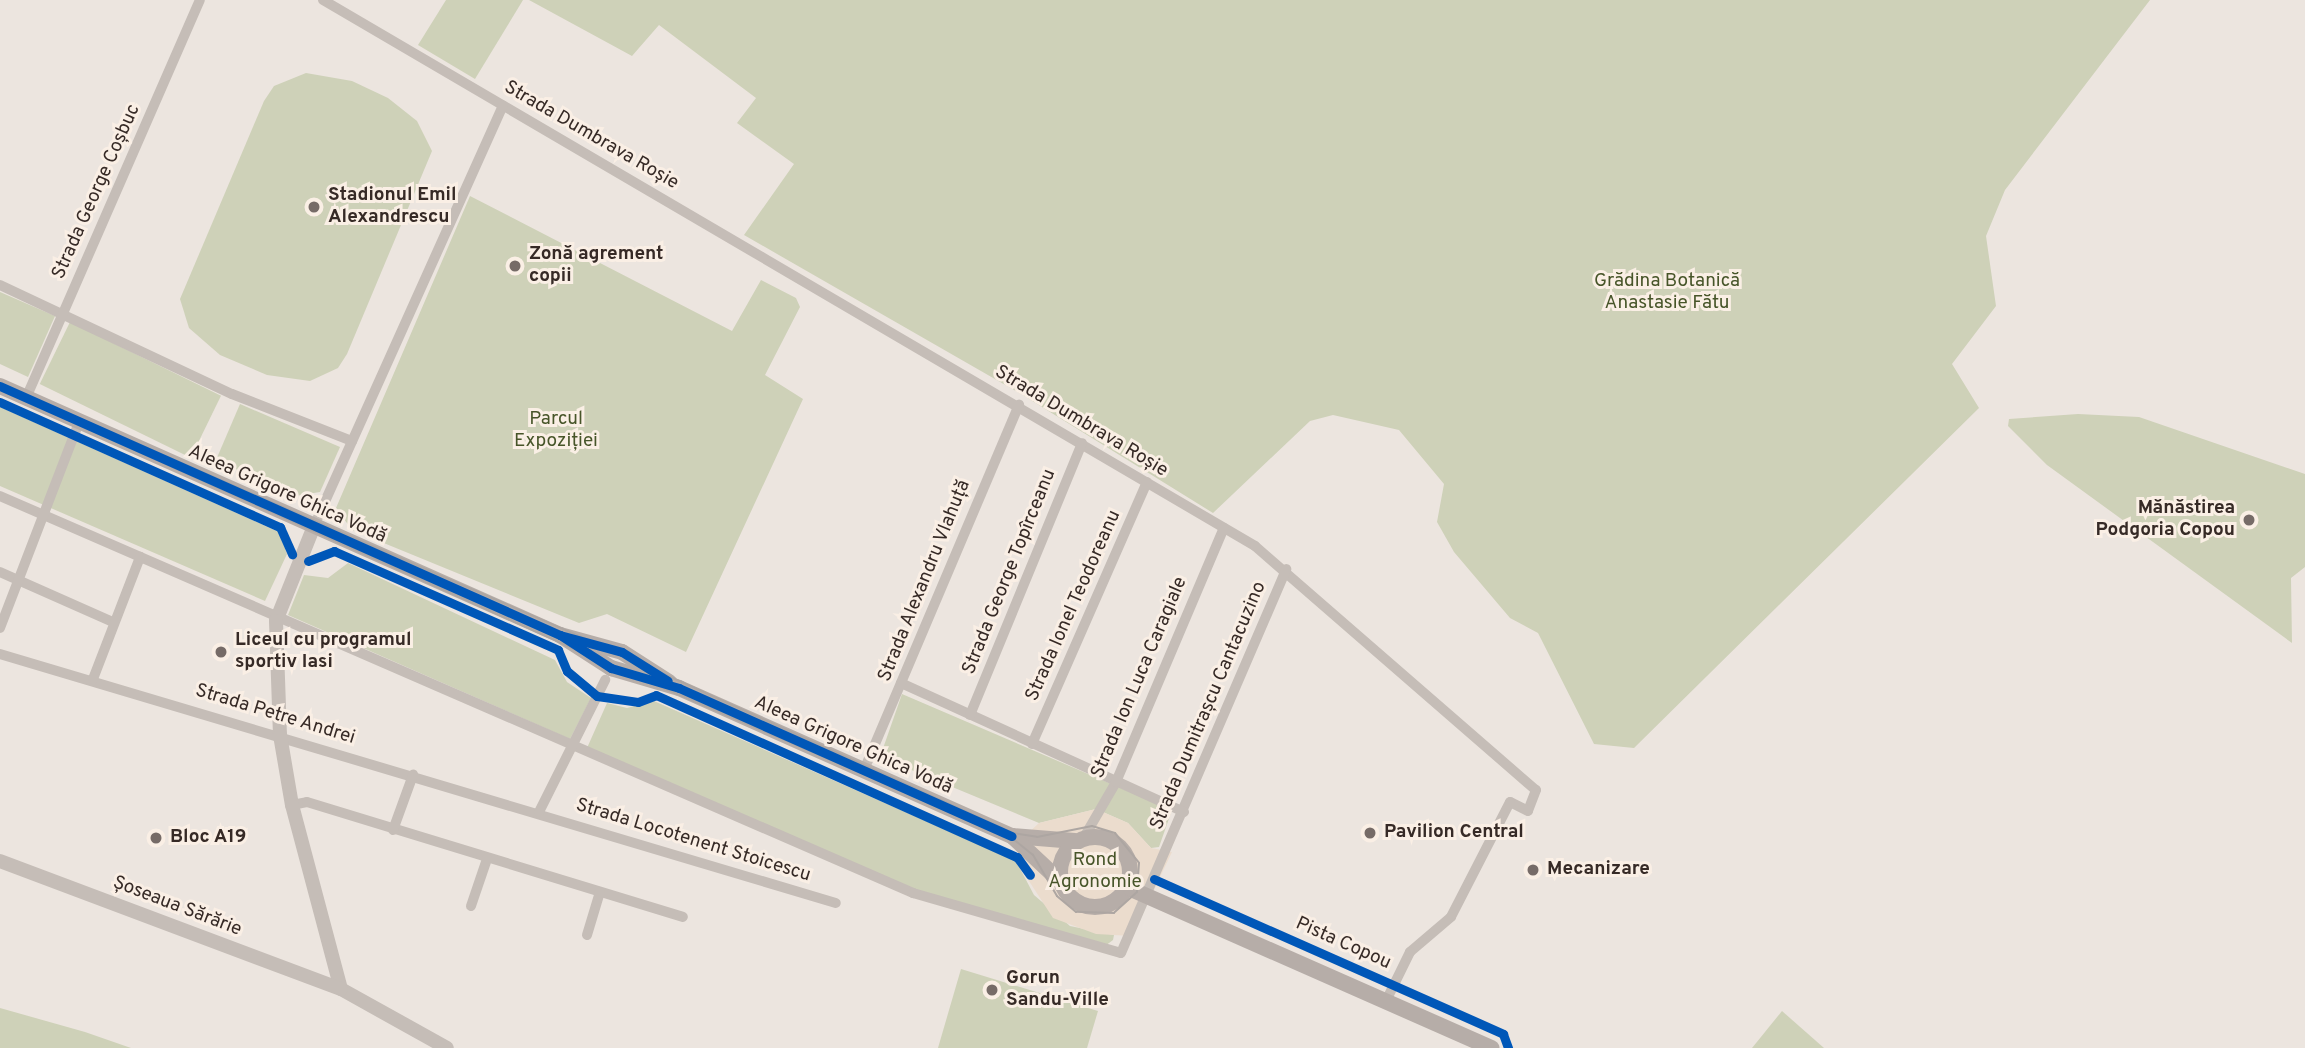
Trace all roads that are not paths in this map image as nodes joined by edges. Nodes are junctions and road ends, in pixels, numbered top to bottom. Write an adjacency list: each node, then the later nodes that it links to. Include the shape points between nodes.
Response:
1 (200, 0): 5 (street, Strada George Coșbuc)
2 (323, 0): 3 (street, Strada Dumbrava Roșie)
3 (503, 105): 8 (street, Strada Dumbrava Roșie); 10 (street)
4 (0, 285): 5 (street)
5 (63, 313): 7 (street, Strada George Coșbuc); 10 (street, via 232,394)
6 (0, 386): 7 (main road, Aleea Grigore Ghica Vodă)
7 (26, 398): 9 (main road, Aleea Grigore Ghica Vodă)
8 (1019, 405): 11 (street, Strada Dumbrava Roșie); 27 (street, Strada Alexandru Vlahuță)
9 (79, 422): 14 (street); 15 (main road, Aleea Grigore Ghica Vodă)
10 (352, 441): 15 (street)
11 (1082, 443): 12 (street, Strada Dumbrava Roșie); 28 (street, Strada George Topîrceanu)
12 (1147, 482): 16 (street, Strada Dumbrava Roșie); 30 (street, Strada Ionel Teodoreanu)
13 (0, 496): 14 (street)
14 (43, 514): 17 (street); 20 (street)
15 (314, 526): 21 (street); 32 (main road, Aleea Grigore Ghica Vodă, via 560,635 595,661 679,688)
16 (1224, 528): 18 (street, Strada Dumbrava Roșie); 34 (street, Strada Ion Luca Caragiale)
17 (140, 557): 21 (street); 22 (street)
18 (1286, 569): 36 (street, Strada Dumitrașcu Cantacuzino); 51 (street, Strada Dumbrava Roșie, via 1536,790 1528,811 1510,802 1451,917 1410,951)
19 (0, 572): 20 (street)
20 (19, 581): 22 (street); 23 (street)
21 (276, 621): 29 (street); 31 (street)
22 (113, 622): 25 (street)
23 (0, 628)
24 (0, 654): 25 (street, Strada Petre Andrei)
25 (93, 679): 29 (street, Strada Petre Andrei)
26 (605, 680): 31 (street)
27 (901, 683): 28 (street); 32 (street, Strada Alexandru Vlahuță)
28 (970, 715): 30 (street)
29 (280, 735): 33 (street, Strada Petre Andrei); 35 (street)
30 (1032, 744): 34 (street)
31 (574, 747): 37 (street); 45 (street, Strada Dumitrașcu Cantacuzino, via 913,893 1121,953)
32 (864, 770): 39 (main road, Aleea Grigore Ghica Vodă)
33 (413, 775): 37 (street, Strada Petre Andrei); 38 (street)
34 (1116, 782): 36 (street); 40 (street, Strada Ion Luca Caragiale)
35 (292, 804): 38 (street, via 307,802); 50 (street)
36 (1184, 811): 45 (street, Strada Dumitrașcu Cantacuzino)
37 (539, 812): 46 (street, Strada Locotenent Stoicescu)
38 (393, 830): 41 (street)
39 (1012, 836): 40 (main road, Aleea Grigore Ghica Vodă); 43 (main road, Aleea Grigore Ghica Vodă)
40 (1079, 840): 43 (main road, via 1058,858); 45 (main road, via 1105,842 1123,853)
41 (487, 859): 44 (street); 47 (street)
42 (0, 861): 50 (street, Șoseaua Sărărie)
43 (1060, 881): 45 (main road, via 1072,895 1099,905)
44 (600, 892): 48 (street); 49 (street)
45 (1138, 892): 51 (main road)
46 (836, 903)
47 (471, 906)
48 (683, 918)
49 (587, 935)
50 (341, 989): 52 (street, Șoseaua Sărărie)
51 (1386, 1001): 53 (main road)
52 (447, 1048)
53 (1492, 1048)

